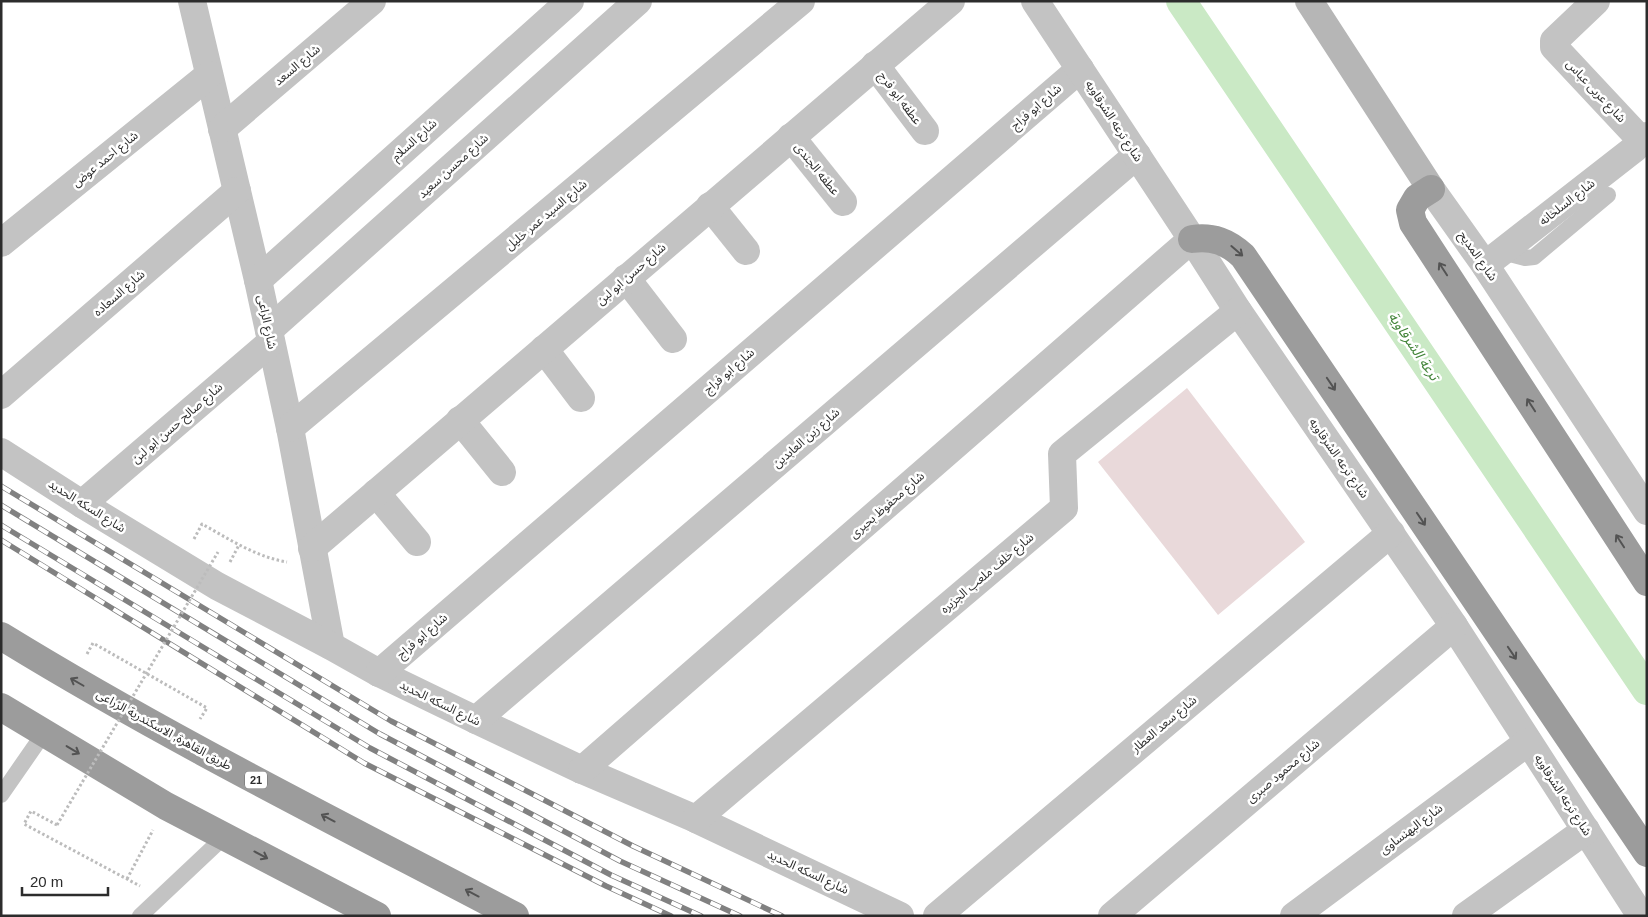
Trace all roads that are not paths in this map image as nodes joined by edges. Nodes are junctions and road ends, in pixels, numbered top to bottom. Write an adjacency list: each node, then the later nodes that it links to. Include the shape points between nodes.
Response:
1 (372, 1): 13 (street, شارع السعد)
2 (570, 1): 28 (street, شارع السلام)
3 (638, 1): 30 (street, شارع محسن سعيد)
4 (801, 1): 36 (street, شارع السيد عمر خليل)
5 (950, 1): 10 (street, شارع حسن ابو لبن)
6 (1035, 1): 11 (street, شارع ترعه الشرقاويه)
7 (1309, 1): 18 (main road, شارع المديح)
8 (1596, 1): 16 (street, شارع عربى عباس, via 1554,40 1554,47)
9 (199, 6): 12 (street, شارع الراعى)
10 (875, 65): 14 (street, عطفه ابو فرج); 15 (street, شارع حسن ابو لبن)
11 (1080, 69): 17 (street, شارع ترعه الشرقاويه); 49 (street, شارع ابو فراج)
12 (209, 75): 13 (street, شارع الراعى); 24 (street, شارع احمد عوض)
13 (222, 129): 19 (street, شارع الراعى)
14 (925, 131)
15 (791, 137): 21 (street, عطفه الجندى); 22 (street, شارع حسن ابو لبن)
16 (1642, 148): 26 (street, شارع السلخانه)
17 (1137, 155): 23 (street, شارع ترعه الشرقاويه); 51 (street, شارع زين العابدين)
18 (1431, 189): 26 (street, شارع المديح); 45 (highway, one-way to 18, via 1412,222 1410,210 1417,198)
19 (237, 190): 28 (street, شارع الراعى); 33 (street, شارع السعاده)
20 (1608, 195): 26 (lane, via 1534,257)
21 (843, 202)
22 (710, 206): 25 (street); 27 (street, شارع حسن ابو لبن)
23 (1192, 239): 29 (street, شارع ترعه الشرقاويه); 54 (street, شارع محفوظ بحيرى); 59 (highway, one-way to 59, via 1222,241 1243,256)
24 (1, 244)
25 (746, 251)
26 (1494, 259): 41 (street, شارع المديح)
27 (626, 278): 31 (street); 32 (street, شارع حسن ابو لبن)
28 (258, 280): 30 (street, شارع الراعى)
29 (1238, 311): 42 (street, شارع ترعه الشرقاويه); 56 (street, شارع خلف ملعب الجزيره, via 1062,454 1064,508)
30 (270, 336): 36 (street, شارع الراعى); 40 (street, شارع صالح حسن ابو لبن)
31 (673, 339)
32 (544, 349): 34 (street); 35 (street, شارع حسن ابو لبن)
33 (1, 395)
34 (581, 398)
35 (460, 420): 38 (street); 39 (street, شارع حسن ابو لبن)
36 (290, 428): 44 (street, شارع الراعى)
37 (1, 452): 40 (street, شارع السكه الحديد)
38 (502, 472)
39 (376, 492): 43 (street); 44 (street, شارع حسن ابو لبن)
40 (82, 504): 48 (street, شارع السكه الحديد, via 216,586)
41 (1647, 511)
42 (1391, 533): 46 (street, شارع ترعه الشرقاويه); 65 (street, شارع سعد العطار)
43 (417, 542)
44 (313, 556): 48 (street, شارع الراعى)
45 (1647, 582)
46 (1454, 626): 53 (street, شارع ترعه الشرقاويه); 66 (street, شارع محمود صبرى)
47 (1, 636): 63 (highway, طريق القاهرة, الاسكندرية الزراعى / 21, one-way to 47, via 186,743)
48 (331, 646): 49 (street, شارع السكه الحديد)
49 (379, 673): 51 (street, شارع السكه الحديد)
50 (1, 707): 52 (highway)
51 (476, 720): 54 (street, شارع السكه الحديد)
52 (44, 733): 55 (lane); 58 (highway, one-way to 58, via 166,806)
53 (1528, 742): 57 (street, شارع ترعه الشرقاويه); 67 (street, شارع البهنساوى)
54 (582, 770): 56 (street, شارع السكه الحديد)
55 (1, 795)
56 (696, 819): 64 (street, شارع السكه الحديد)
57 (1586, 830): 60 (street, شارع ترعه الشرقاويه); 68 (street)
58 (225, 836): 61 (lane); 62 (highway, one-way to 62)
59 (1647, 852)
60 (1638, 915)
61 (140, 916)
62 (377, 916)
63 (515, 916)
64 (900, 916)
65 (937, 916)
66 (1112, 916)
67 (1294, 916)
68 (1466, 916)

